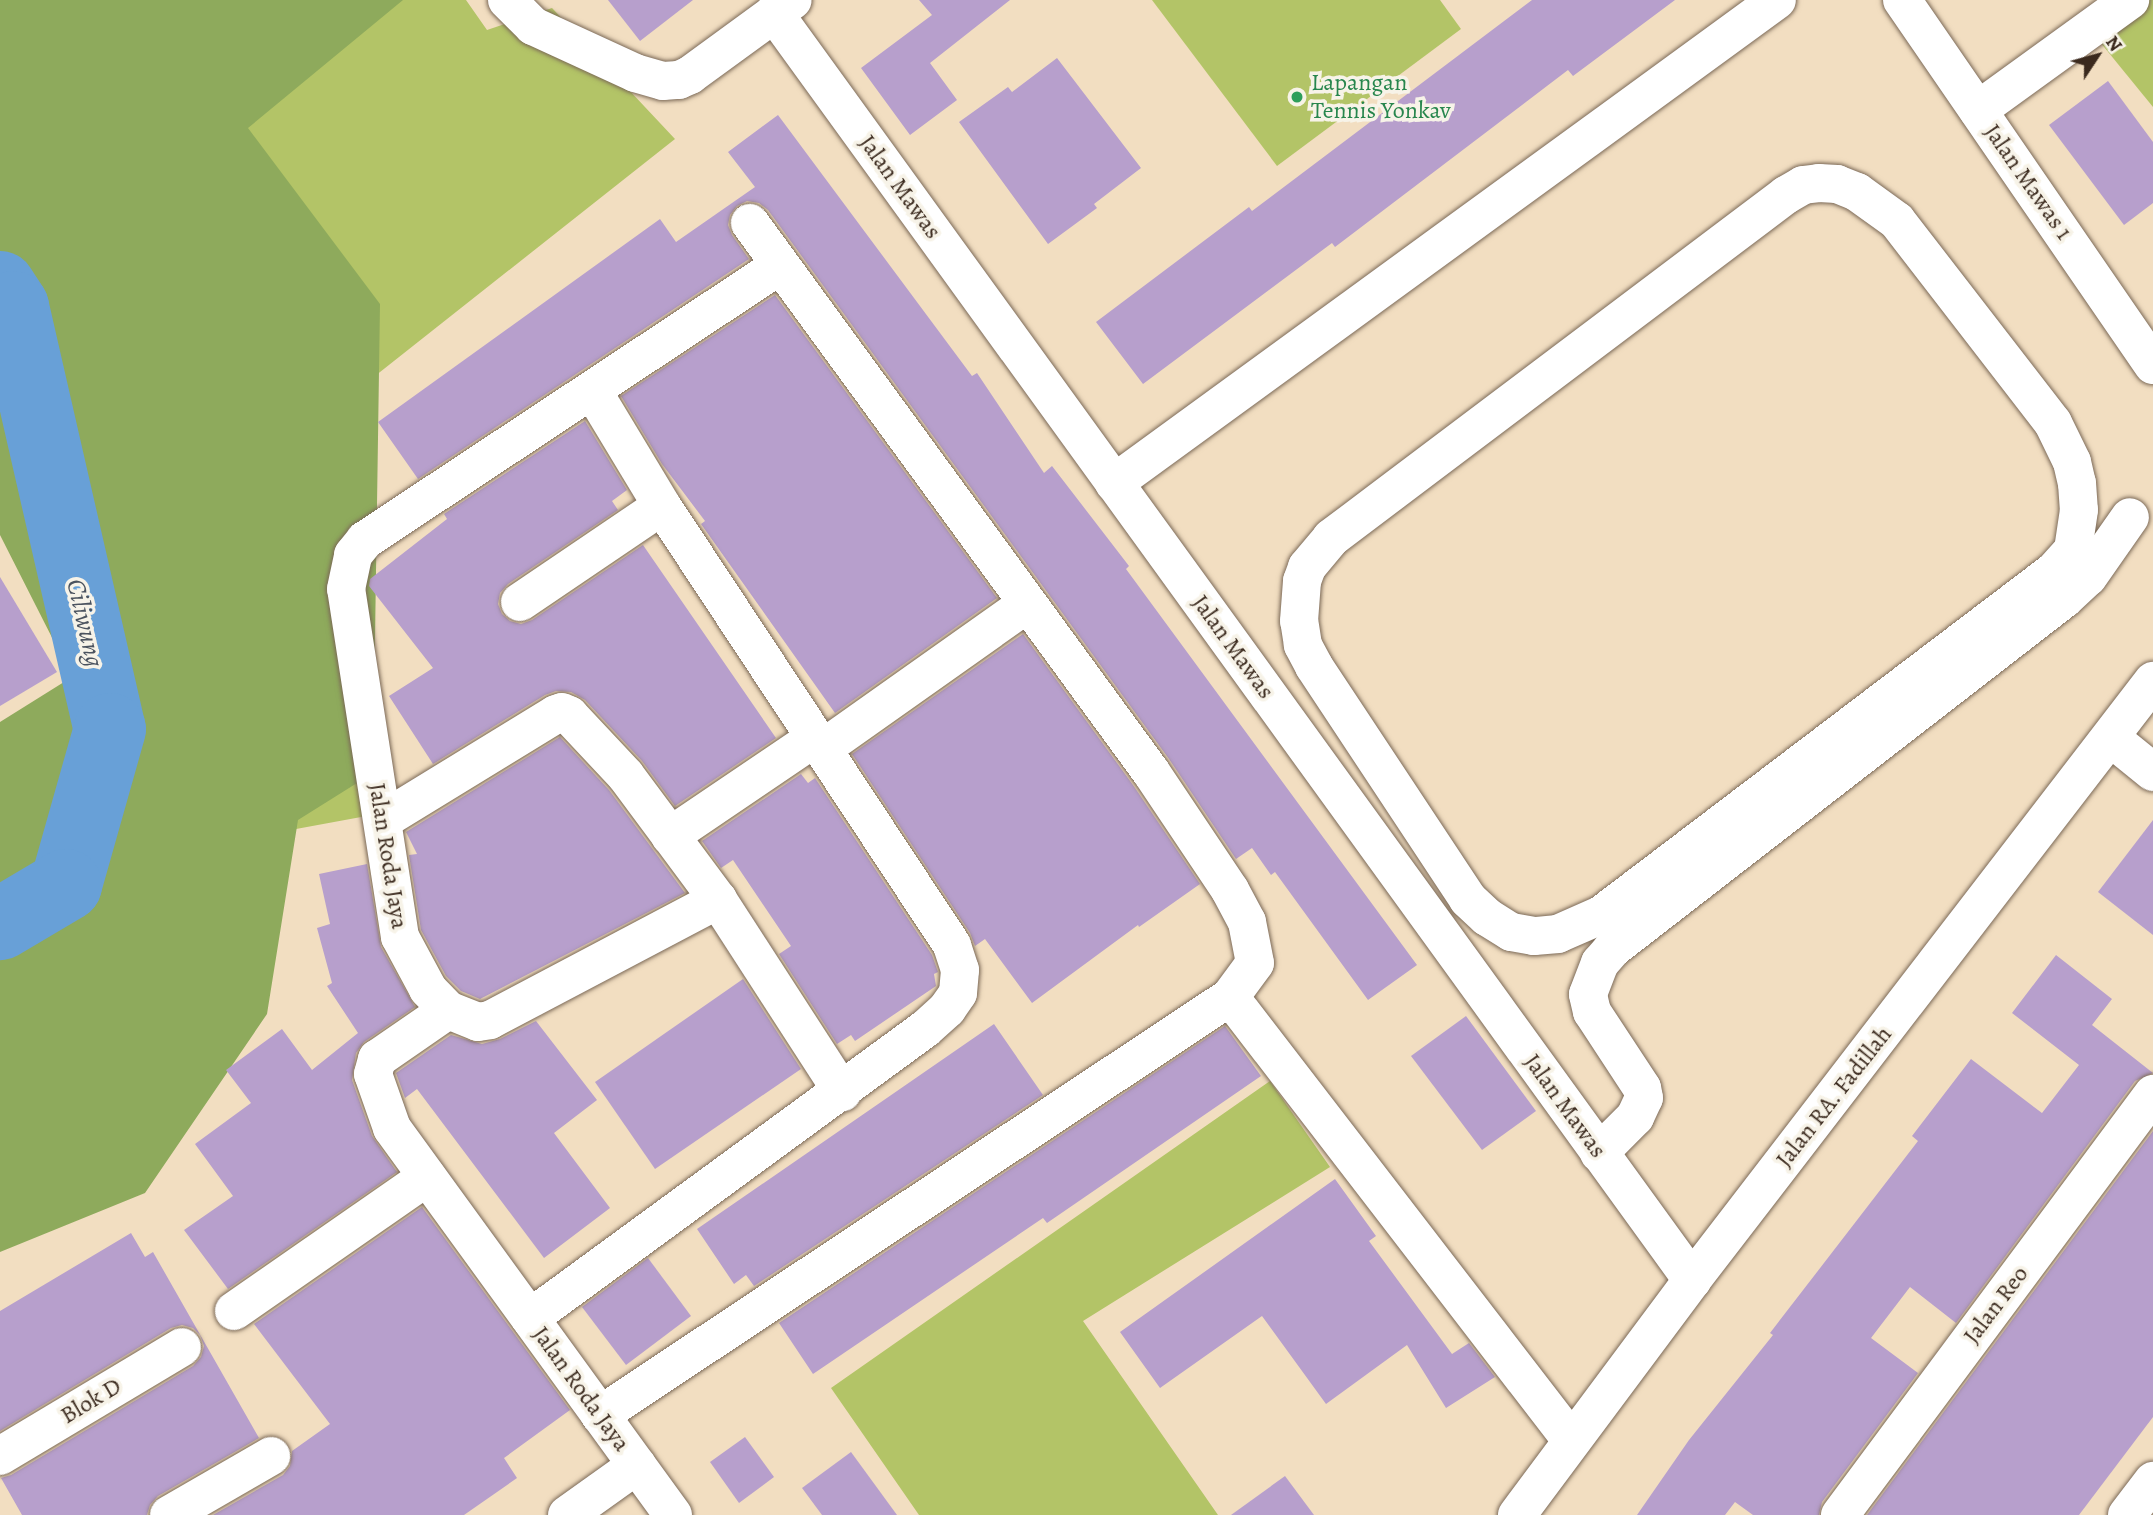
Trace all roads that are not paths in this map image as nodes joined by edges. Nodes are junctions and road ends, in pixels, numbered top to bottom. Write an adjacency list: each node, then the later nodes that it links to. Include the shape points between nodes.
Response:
1 (507, 0): 5 (street, via 533,26 635,73 663,81 690,75)
2 (1777, 0): 11 (street)
3 (1902, 0): 6 (street, Jalan Mawas 1)
4 (2130, 0): 6 (street)
5 (783, 6): 11 (street, Jalan Mawas)
6 (1978, 110): 9 (street, Jalan Mawas 1)
7 (750, 223): 8 (street)
8 (779, 266): 10 (street, Jalan Roda Jaya); 16 (street)
9 (2153, 365)
10 (592, 390): 12 (street); 21 (street, Jalan Roda Jaya, via 365,540 353,555 346,589 348,614)
11 (1114, 483): 28 (street, Jalan Mawas)
12 (662, 506): 15 (street); 19 (street)
13 (2142, 509): 14 (street); 28 (street, via 2088,577 2064,599 1612,949 1600,963 1588,994 1592,1012 1644,1098 1636,1117)
14 (2077, 533): 14 (street, via 2073,550 2054,571 1601,915 1558,934 1511,932 1468,898 1314,666 1299,621 1302,581 1331,538 1803,185 1837,184 1857,192 1897,221 1922,251 2064,444 2077,483)
15 (520, 602)
16 (1027, 604): 19 (street); 24 (street, via 1151,772 1247,922 1255,963)
17 (2153, 681): 18 (street, Jalan RA. Fadillah)
18 (2111, 738): 20 (street); 30 (street, Jalan RA. Fadillah)
19 (818, 743): 22 (street); 26 (street, via 952,945 960,970 958,993 947,1009)
20 (2153, 772)
21 (383, 820): 22 (street, via 562,712 573,718 626,776); 25 (street, Jalan Roda Jaya, via 400,937 428,989)
22 (670, 836): 23 (street)
23 (718, 900): 25 (street, via 491,1020 478,1022); 26 (street)
24 (1230, 997): 34 (street); 35 (street)
25 (447, 1010): 29 (street, Jalan Roda Jaya, via 377,1059 373,1073 392,1128)
26 (842, 1092): 32 (street)
27 (2153, 1094): 44 (street, Jalan Reo)
28 (1599, 1153): 30 (street, Jalan Mawas)
29 (427, 1177): 31 (street); 32 (street, Jalan Roda Jaya)
30 (1692, 1280): 35 (street, Jalan RA. Fadillah)
31 (234, 1311)
32 (530, 1318): 34 (street, Jalan Roda Jaya)
33 (182, 1347): 36 (street, Blok D)
34 (600, 1415): 38 (street, Jalan Roda Jaya)
35 (1571, 1440): 43 (street, Jalan RA. Fadillah)
36 (0, 1456)
37 (271, 1456): 40 (street)
38 (637, 1465): 41 (street); 42 (street, Jalan Roda Jaya)
39 (2153, 1481): 45 (street)
40 (169, 1515)
41 (567, 1515)
42 (673, 1515)
43 (1517, 1515)
44 (1840, 1515)
45 (2127, 1515)

